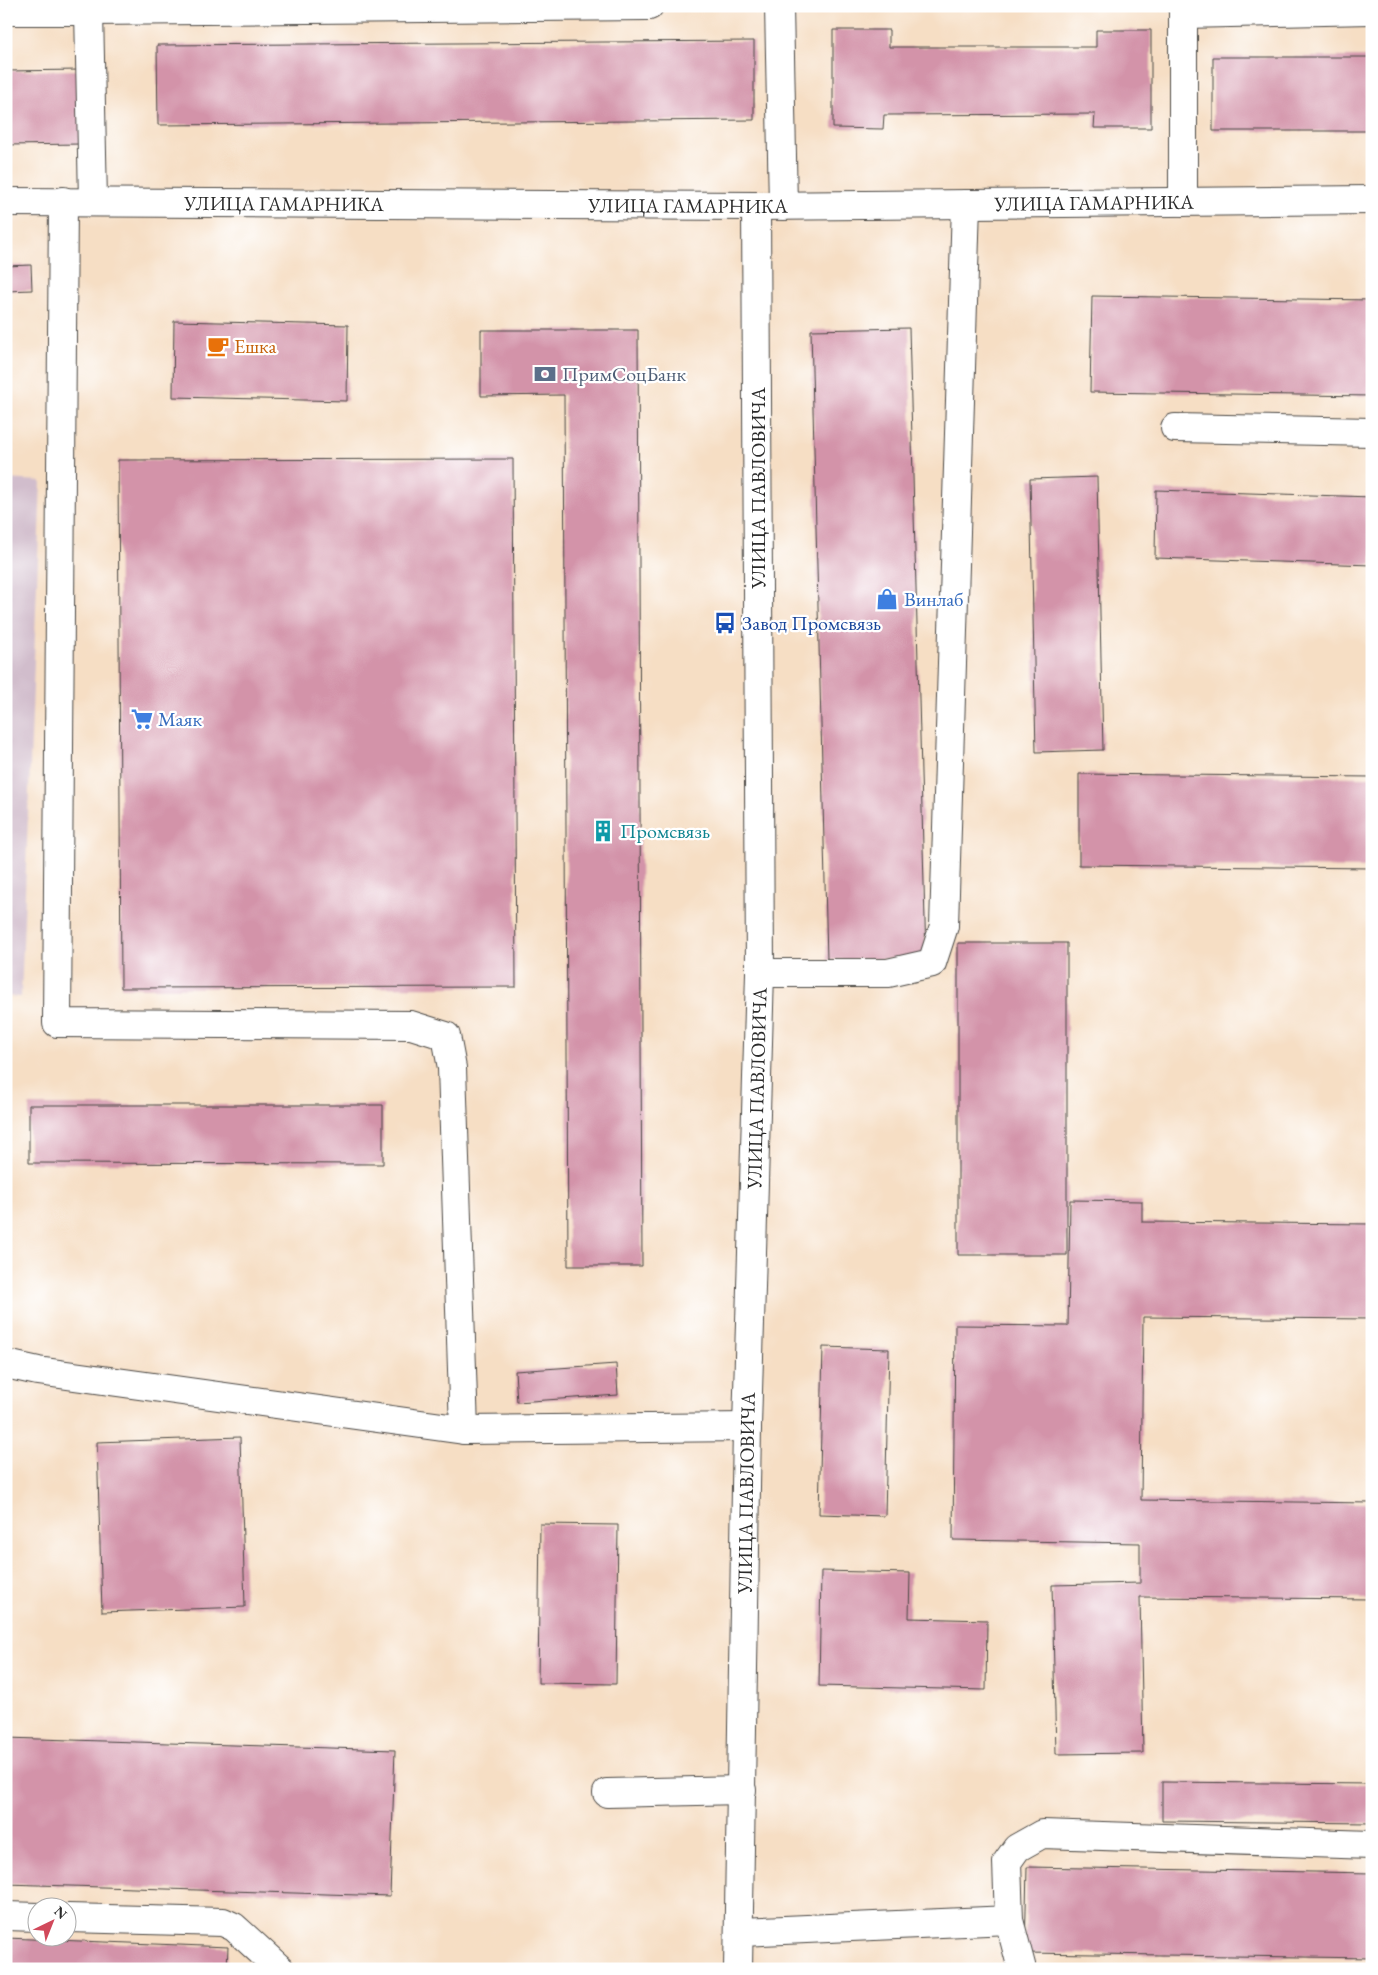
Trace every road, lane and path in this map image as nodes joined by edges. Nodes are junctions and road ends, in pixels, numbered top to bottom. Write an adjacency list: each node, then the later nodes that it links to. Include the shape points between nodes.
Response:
1 (649, 6): 3 (street)
2 (779, 6): 15 (street)
3 (306, 8): 7 (street)
4 (1183, 10): 5 (street); 12 (street)
5 (1372, 10)
6 (6, 11): 7 (street)
7 (89, 11): 10 (street)
8 (1372, 200): 12 (street, УЛИЦА ГАМАРНИКА)
9 (63, 201): 10 (street, УЛИЦА ГАМАРНИКА); 11 (street, УЛИЦА ГАМАРНИКА); 21 (street, via 56,1023 411,1025 446,1036 452,1068)
10 (93, 201): 14 (street, УЛИЦА ГАМАРНИКА)
11 (6, 202)
12 (1183, 202): 13 (street, УЛИЦА ГАМАРНИКА)
13 (966, 204): 15 (street, УЛИЦА ГАМАРНИКА); 18 (street, via 944,926 932,963 888,973)
14 (756, 206): 15 (street, УЛИЦА ГАМАРНИКА); 18 (street, УЛИЦА ПАВЛОВИЧА)
15 (783, 206)
16 (1175, 428): 17 (street)
17 (1372, 432)
18 (760, 973): 20 (street, УЛИЦА ПАВЛОВИЧА)
19 (6, 1364): 21 (street)
20 (748, 1427): 21 (street); 22 (street, УЛИЦА ПАВЛОВИЧА)
21 (464, 1430)
22 (742, 1790): 23 (street); 29 (street, УЛИЦА ПАВЛОВИЧА)
23 (607, 1793)
24 (1372, 1845): 28 (street, via 1042,1834 1017,1848 1006,1862)
25 (6, 1916): 26 (street)
26 (28, 1917)
27 (78, 1918): 30 (street, via 223,1922 234,1927)
28 (1009, 1920): 29 (street); 32 (street)
29 (740, 1932): 31 (street, УЛИЦА ПАВЛОВИЧА)
30 (280, 1969)
31 (738, 1969)
32 (1022, 1969)

